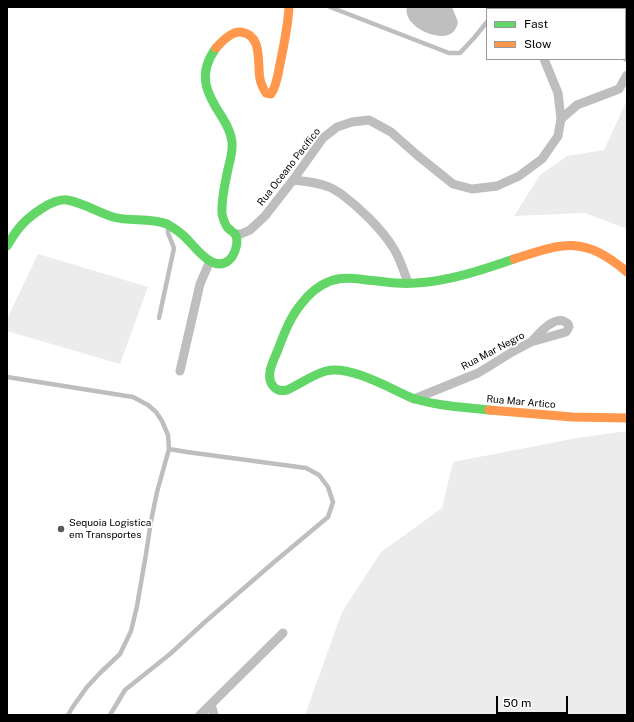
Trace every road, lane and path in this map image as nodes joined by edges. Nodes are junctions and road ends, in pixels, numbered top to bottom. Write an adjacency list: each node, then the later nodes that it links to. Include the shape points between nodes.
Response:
1 (289, 7): 9 (street, via 288,27 276,83 271,94 261,88 258,48 254,39 247,33 230,35 213,51 206,65 204,78 207,90 229,130 232,142 222,200 226,225)
2 (330, 7): 3 (lane, via 449,53 460,53)
3 (486, 23)
4 (544, 60): 6 (street, Rua Oceano Pacífico, via 558,93)
5 (627, 75): 6 (street, via 619,89 578,105)
6 (561, 119): 7 (street, Rua Oceano Pacífico, via 558,136 542,159 519,176 497,186 472,189 453,184 391,132 369,120 337,127 323,138)
7 (293, 180): 9 (street, Rua Oceano Pacífico, via 265,216 250,230); 13 (street, via 315,182 331,187 348,199 394,248)
8 (168, 225): 10 (street, via 158,221 121,219 64,200 52,203 37,212 19,228); 11 (street); 14 (lane, via 168,233 174,248)
9 (235, 234): 11 (street, via 236,249 233,256 221,264)
10 (7, 246)
11 (210, 261): 16 (street, via 200,284)
12 (627, 272): 13 (street, via 602,254 582,246 569,245 554,247 444,280)
13 (408, 283): 18 (street, Rua Mar Artico, via 354,279 327,282 300,305 291,320 271,369 270,378 277,390 282,391 320,373 342,370)
14 (159, 318)
15 (531, 342): 15 (street, Rua Mar Negro, via 562,334 566,332 568,324 563,320 554,322); 18 (street, Rua Mar Negro, via 478,373)
16 (180, 371)
17 (7, 377): 20 (lane, via 133,397 148,405 159,416 168,435)
18 (414, 399): 19 (street, Rua Mar Artico, via 448,406 572,417)
19 (627, 418)
20 (169, 449): 23 (lane, via 157,492 131,631 120,654 87,687); 24 (lane, via 306,468 320,475 328,487 333,502 328,517 125,690)
21 (283, 632): 22 (street)
22 (211, 704): 25 (street); 26 (street)
23 (68, 715)
24 (110, 715)
25 (200, 715)
26 (214, 715)

